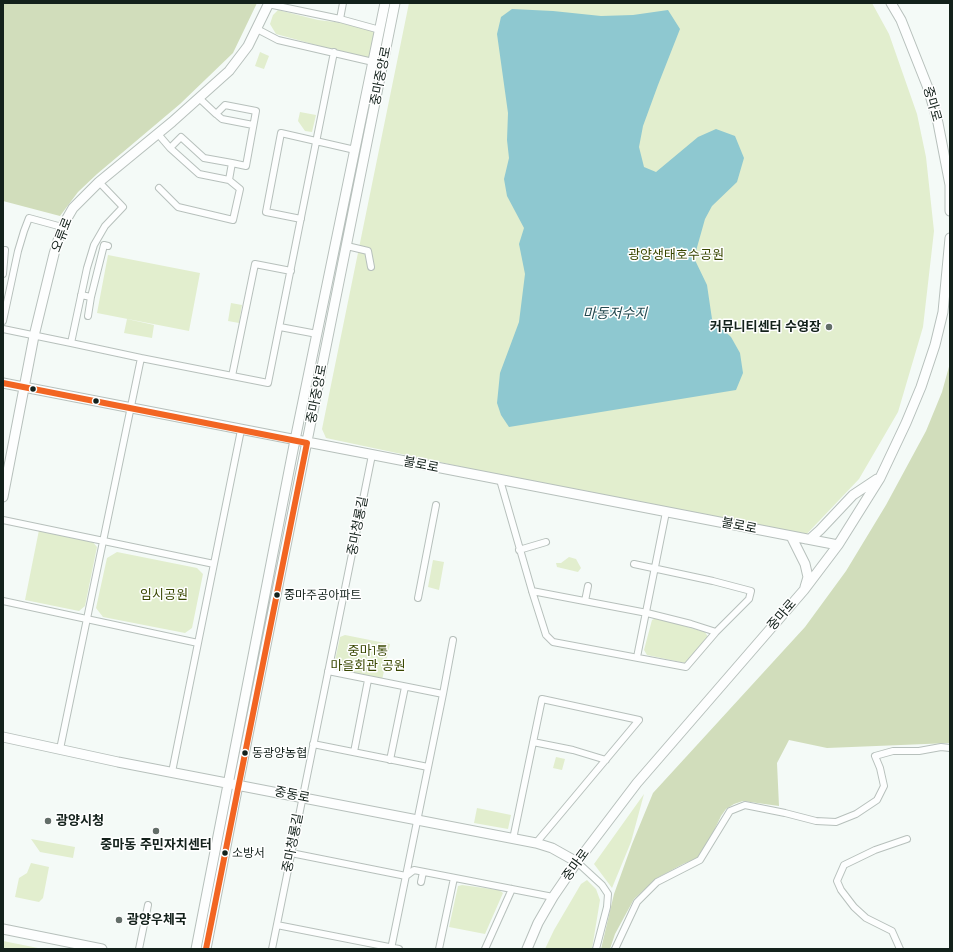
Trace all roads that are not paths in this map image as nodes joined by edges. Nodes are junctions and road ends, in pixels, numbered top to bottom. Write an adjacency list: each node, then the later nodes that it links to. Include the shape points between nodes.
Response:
1 (268, 3): 7 (street); 9 (street, 오류로)
2 (306, 3): 7 (street)
3 (343, 3): 8 (street)
4 (385, 3): 10 (street, 중마중앙로)
5 (396, 3): 29 (street, 중마중앙로)
6 (891, 3): 24 (street, 중마로, via 901,20 928,88 936,116 950,185)
7 (304, 11): 8 (street)
8 (340, 19): 10 (street)
9 (257, 29): 11 (street, via 278,40); 13 (street, 오류로, via 229,71)
10 (380, 30): 12 (street, 중마중앙로)
11 (334, 52): 12 (street); 17 (street)
12 (373, 62): 19 (street, 중마중앙로)
13 (199, 98): 14 (street); 16 (street, 오류로)
14 (216, 114): 15 (street, via 222,119); 15 (street, via 224,105 256,111)
15 (253, 125): 20 (street, via 246,166)
16 (158, 134): 18 (street); 22 (street, 오류로)
17 (317, 141): 19 (street); 25 (street); 25 (street, via 281,133 266,212)
18 (170, 148): 20 (street, via 181,137 204,158); 21 (street, via 199,174)
19 (355, 150): 40 (street, 중마중앙로)
20 (232, 164): 21 (street)
21 (229, 180): 23 (street, via 240,189 233,220 178,207)
22 (99, 182): 26 (street, 오류로, via 74,208); 34 (street, via 123,207 105,226 94,245)
23 (159, 188)
24 (950, 211)
25 (301, 219): 32 (street)
26 (62, 227): 37 (street, via 29,218 18,250); 41 (street, 오류로)
27 (950, 238): 52 (street, 중마로, via 943,312 935,345 921,387)
28 (108, 246): 35 (street, via 104,245)
29 (347, 246): 31 (street, via 368,251); 50 (street, 중마중앙로)
30 (5, 250): 33 (street)
31 (371, 267)
32 (291, 271): 38 (street); 44 (street, via 255,264)
33 (3, 274)
34 (81, 295): 35 (street); 42 (street)
35 (91, 297): 36 (street)
36 (88, 316)
37 (3, 321)
38 (280, 327): 40 (street); 44 (street, via 268,383)
39 (3, 329): 41 (street)
40 (317, 334): 49 (street, 중마중앙로)
41 (34, 336): 42 (street); 46 (street, 오류로)
42 (71, 343): 43 (street)
43 (141, 358): 44 (street); 47 (street)
44 (232, 376)
45 (3, 383): 46 (street, 불로로)
46 (25, 388): 47 (street, 불로로); 54 (street, 오류로)
47 (131, 408): 48 (street, 불로로); 59 (street)
48 (241, 430): 49 (street, 불로로); 63 (street)
49 (295, 440): 50 (street, 불로로); 92 (street, 중마중앙로)
50 (307, 442): 51 (street, 불로로); 93 (street, 중마중앙로)
51 (372, 455): 53 (street, 불로로); 78 (street, 중마청룡길)
52 (880, 478): 58 (street, via 853,495 810,540); 61 (street, 중마로)
53 (500, 480): 56 (street, 불로로); 62 (street)
54 (3, 497)
55 (436, 505): 69 (street)
56 (666, 512): 58 (street, 불로로); 65 (street)
57 (3, 520): 59 (street)
58 (791, 536): 61 (street, 불로로); 67 (street, via 805,564 808,577)
59 (103, 540): 63 (street); 73 (street)
60 (546, 542): 62 (street)
61 (838, 545): 67 (street, 중마로)
62 (519, 550): 68 (street)
63 (214, 564): 76 (street)
64 (634, 564): 65 (street)
65 (655, 568): 72 (street); 74 (street, via 751,591 749,599)
66 (588, 586): 71 (street)
67 (804, 590): 100 (street, 중마로, via 638,783)
68 (532, 591): 71 (street); 77 (street, via 546,635 553,642)
69 (418, 598)
70 (3, 601): 73 (street)
71 (585, 601): 72 (street)
72 (646, 613): 74 (street); 77 (street)
73 (88, 619): 76 (street); 86 (street)
74 (716, 632): 77 (street, via 686,667)
75 (453, 640): 81 (street)
76 (198, 643): 91 (street)
77 (637, 658)
78 (328, 671): 79 (street); 84 (street, 중마청룡길)
79 (368, 680): 80 (street); 87 (street)
80 (405, 687): 81 (street); 88 (street)
81 (443, 694): 90 (street)
82 (3, 738): 86 (street, 중동로)
83 (533, 742): 89 (street); 89 (street, via 542,699 639,720); 96 (street)
84 (314, 744): 87 (street); 94 (street, 중마청룡길)
85 (950, 748): 121 (street, via 893,751 875,756 884,786 877,800 856,814 836,822 816,821 744,805 730,811 700,860 657,882 637,902)
86 (60, 749): 91 (street, 중동로)
87 (354, 752): 88 (street)
88 (390, 760): 90 (street)
89 (606, 760): 98 (street)
90 (428, 767): 95 (street)
91 (172, 772): 92 (street, 중동로)
92 (228, 783): 93 (street, 중동로); 113 (street, 중마중앙로)
93 (238, 785): 94 (street, 중동로); 114 (street, 중마중앙로)
94 (302, 797): 95 (street, 중동로); 99 (street, 중마청룡길)
95 (417, 820): 96 (street, 중동로); 102 (street)
96 (514, 838): 98 (street, 중동로)
97 (907, 839): 122 (street, via 875,850 844,865 837,881 840,890 866,918 892,931)
98 (536, 843): 100 (street, 중동로, via 552,848)
99 (292, 853): 102 (street); 108 (street, 중마청룡길)
100 (577, 862): 106 (street, 중마로); 120 (street, via 608,894)
101 (423, 872): 102 (street, via 414,870); 103 (street); 104 (street)
102 (406, 876): 110 (street)
103 (454, 878): 105 (street); 117 (street)
104 (422, 882)
105 (512, 889): 106 (street); 118 (street)
106 (553, 897): 119 (street, 중마로, via 538,922)
107 (148, 905): 112 (street)
108 (277, 925): 110 (street); 115 (street, 중마청룡길)
109 (3, 929): 111 (street)
110 (392, 948): 116 (street)
111 (102, 949)
112 (139, 949)
113 (196, 949)
114 (206, 949)
115 (272, 949)
116 (399, 949)
117 (439, 949)
118 (485, 949)
119 (527, 949)
120 (596, 949)
121 (615, 949)
122 (900, 949)

